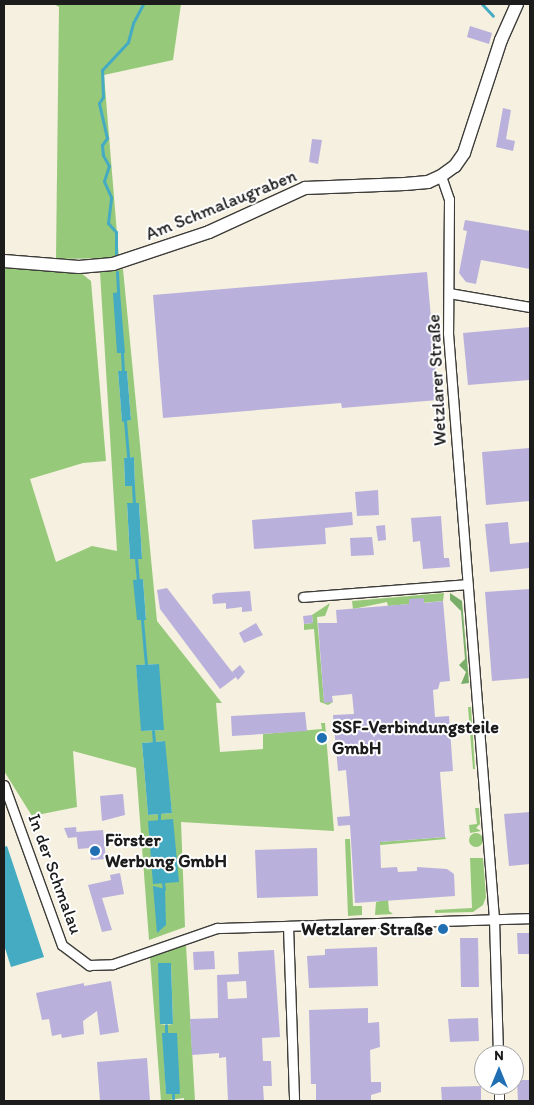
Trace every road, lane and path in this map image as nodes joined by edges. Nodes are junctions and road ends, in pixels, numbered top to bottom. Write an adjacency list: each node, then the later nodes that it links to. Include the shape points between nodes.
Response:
1 (517, 4): 2 (main road, Am Schmalaugraben, via 501,40 464,153)
2 (441, 176): 3 (main road, Am Schmalaugraben, via 428,182 305,188 209,232 113,264 79,267); 4 (street, Wetzlarer Straße, via 449,198)
3 (4, 261)
4 (449, 293): 5 (street); 6 (street, Wetzlarer Straße, via 448,333)
5 (530, 307)
6 (467, 584): 7 (street); 10 (street, Wetzlarer Straße)
7 (303, 597)
8 (4, 785): 11 (street, In der Schmalau, via 62,945 89,965 113,964 218,928)
9 (530, 918): 10 (street, In der Schmalau)
10 (494, 919): 11 (street, In der Schmalau); 12 (street, Wetzlarer Straße)
11 (288, 926): 13 (street)
12 (498, 1045)
13 (294, 1101)

